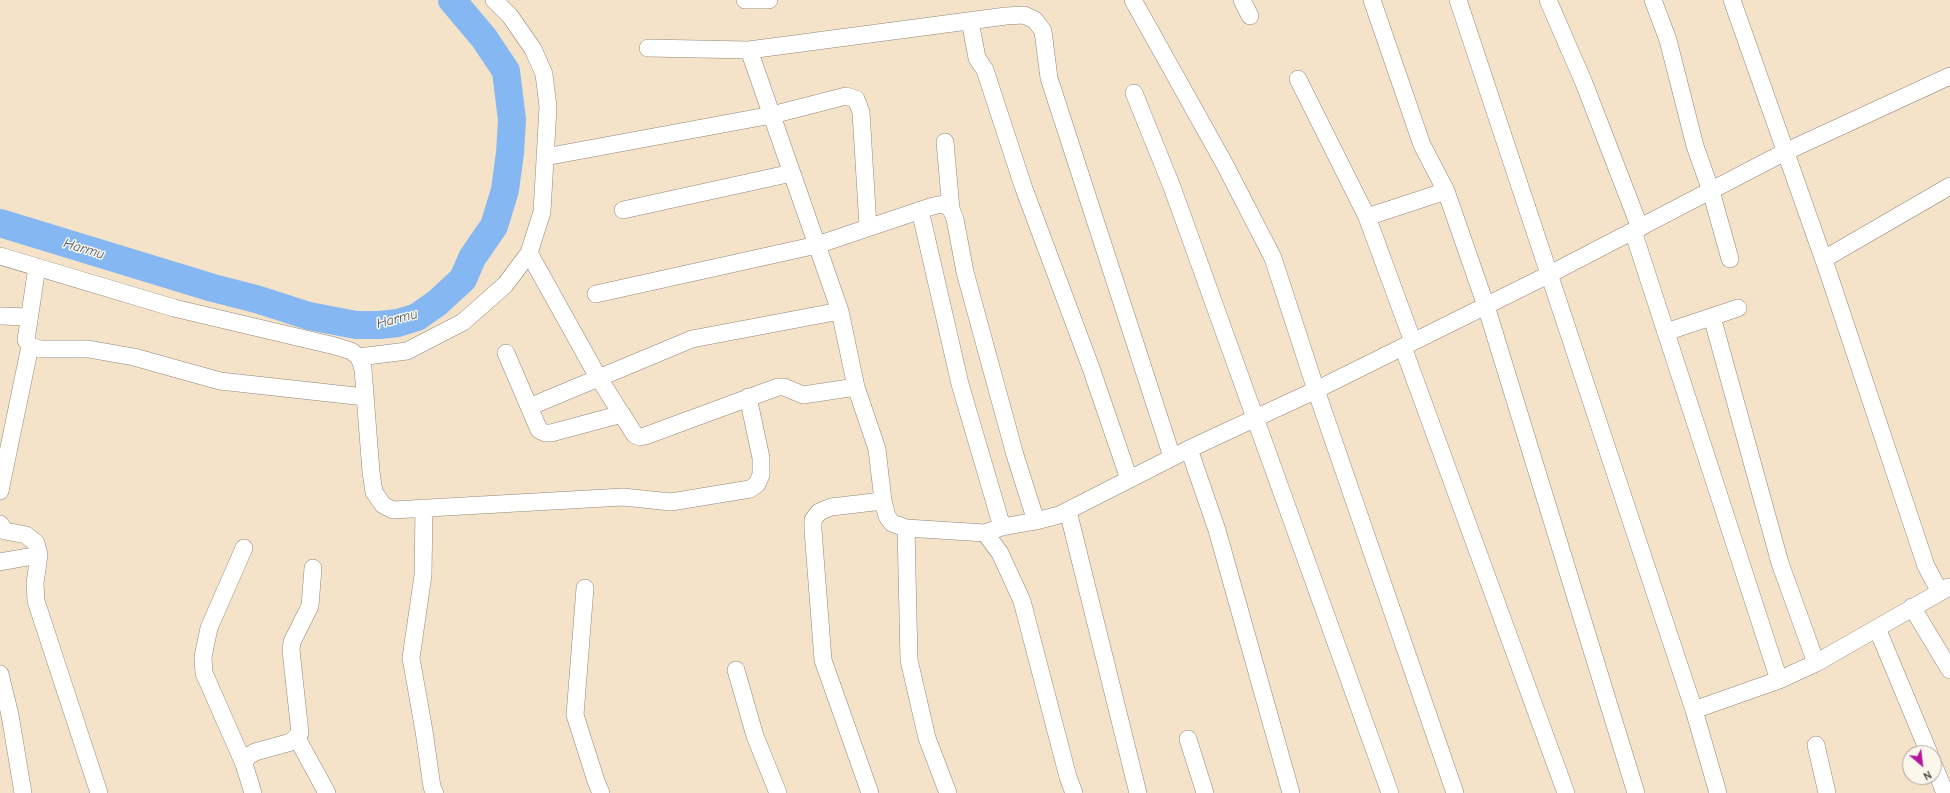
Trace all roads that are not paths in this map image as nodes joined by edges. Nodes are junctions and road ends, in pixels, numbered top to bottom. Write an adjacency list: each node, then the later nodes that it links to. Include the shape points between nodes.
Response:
1 (494, 0): 21 (street, via 510,16 533,49 544,74 548,107)
2 (745, 0): 3 (street)
3 (769, 0)
4 (1133, 0): 53 (street, via 1224,163 1273,258)
5 (1242, 0): 11 (street)
6 (1372, 0): 24 (street, via 1422,145)
7 (1458, 0): 38 (street)
8 (1548, 0): 31 (street, via 1584,83)
9 (1653, 0): 25 (street, via 1668,40 1695,146)
10 (1732, 0): 20 (street)
11 (1250, 16)
12 (970, 21): 14 (street); 60 (street, via 1024,15 1035,20 1043,31 1049,78); 61 (street, via 977,58 985,70 1023,186 1091,368)
13 (648, 48): 14 (street)
14 (748, 50): 18 (street)
15 (1950, 76): 20 (street)
16 (1298, 79): 29 (street)
17 (1134, 93): 58 (street, via 1172,187)
18 (772, 115): 21 (street); 22 (street); 30 (street, via 846,96 856,99 861,112)
19 (945, 142): 26 (street)
20 (1785, 152): 25 (street); 36 (street)
21 (545, 157): 33 (street, via 542,212)
22 (792, 173): 27 (street); 32 (street)
23 (1950, 186): 36 (street)
24 (1446, 191): 29 (street); 40 (street)
25 (1711, 191): 31 (street); 35 (street)
26 (951, 209): 28 (street, via 944,204); 66 (street, via 965,272)
27 (623, 210)
28 (920, 210): 30 (street); 68 (street, via 960,384)
29 (1367, 217): 47 (street)
30 (868, 227): 32 (street)
31 (1636, 229): 38 (street); 46 (street)
32 (817, 245): 39 (street); 42 (street)
33 (529, 253): 50 (street, via 505,285 463,322 408,351); 51 (street)
34 (0, 256): 37 (street)
35 (1730, 259)
36 (1824, 259): 76 (street, via 1926,566)
37 (37, 267): 44 (street); 50 (street, via 174,308 335,346 351,351)
38 (1550, 274): 40 (street); 84 (street)
39 (596, 294)
40 (1486, 306): 47 (street); 106 (street)
41 (1738, 308): 45 (street)
42 (840, 311): 51 (street, via 692,339); 52 (street)
43 (0, 316): 44 (street)
44 (29, 317): 48 (street, via 26,340)
45 (1712, 317): 46 (street); 79 (street, via 1780,563)
46 (1666, 332): 83 (street)
47 (1408, 344): 53 (street); 105 (street)
48 (30, 346): 54 (street, via 40,349 88,349 134,357 220,381); 62 (street)
49 (506, 353): 56 (street)
50 (359, 357): 54 (street)
51 (598, 377): 56 (street); 57 (street)
52 (856, 387): 55 (street, via 803,395 778,387); 63 (street, via 877,449)
53 (1316, 390): 58 (street); 104 (street)
54 (365, 397): 64 (street, via 370,472 374,492 383,505 393,510)
55 (748, 397): 57 (street, via 645,436 635,435); 64 (street, via 761,458 761,474 757,484 750,489 671,502 623,497)
56 (529, 407): 57 (street, via 539,430 545,433)
57 (622, 414)
58 (1255, 419): 59 (street); 103 (street)
59 (1189, 449): 60 (street); 102 (street, via 1217,530)
60 (1172, 457): 61 (street)
61 (1129, 479): 65 (street)
62 (0, 491)
63 (883, 502): 69 (street, via 892,523); 97 (street, via 832,507 819,512 813,520 812,530 823,660)
64 (424, 508): 94 (street, via 423,575 411,658)
65 (1068, 510): 66 (street); 100 (street)
66 (1036, 522): 68 (street)
67 (0, 524): 72 (street, via 5,531 26,535 36,543)
68 (1002, 527): 70 (street)
69 (906, 528): 70 (street); 98 (street, via 909,660 927,738)
70 (985, 533): 99 (street, via 1000,553 1022,601)
71 (244, 548): 89 (street, via 209,628 203,657 204,673)
72 (39, 555): 73 (street); 91 (street, via 35,583 36,601)
73 (0, 562)
74 (313, 568): 85 (street, via 310,606 292,642 291,650 300,733)
75 (585, 588): 95 (street, via 575,715)
76 (1945, 589): 77 (street)
77 (1912, 607): 78 (street); 81 (street)
78 (1877, 628): 79 (street); 88 (street)
79 (1816, 663): 83 (street)
80 (736, 670): 96 (street, via 755,736)
81 (1950, 670)
82 (0, 674): 90 (street, via 10,715)
83 (1779, 680): 84 (street)
84 (1694, 710): 107 (street)
85 (297, 738): 89 (street, via 255,752 247,757); 93 (street)
86 (1188, 740): 101 (street)
87 (1816, 745): 108 (street)
88 (1926, 745)
89 (244, 764): 92 (street)
90 (23, 793)
91 (98, 793)
92 (253, 793)
93 (327, 793)
94 (435, 793)
95 (601, 793)
96 (778, 793)
97 (870, 793)
98 (948, 793)
99 (1074, 793)
100 (1138, 793)
101 (1206, 793)
102 (1291, 793)
103 (1390, 793)
104 (1455, 793)
105 (1566, 793)
106 (1636, 793)
107 (1718, 793)
108 (1827, 793)

